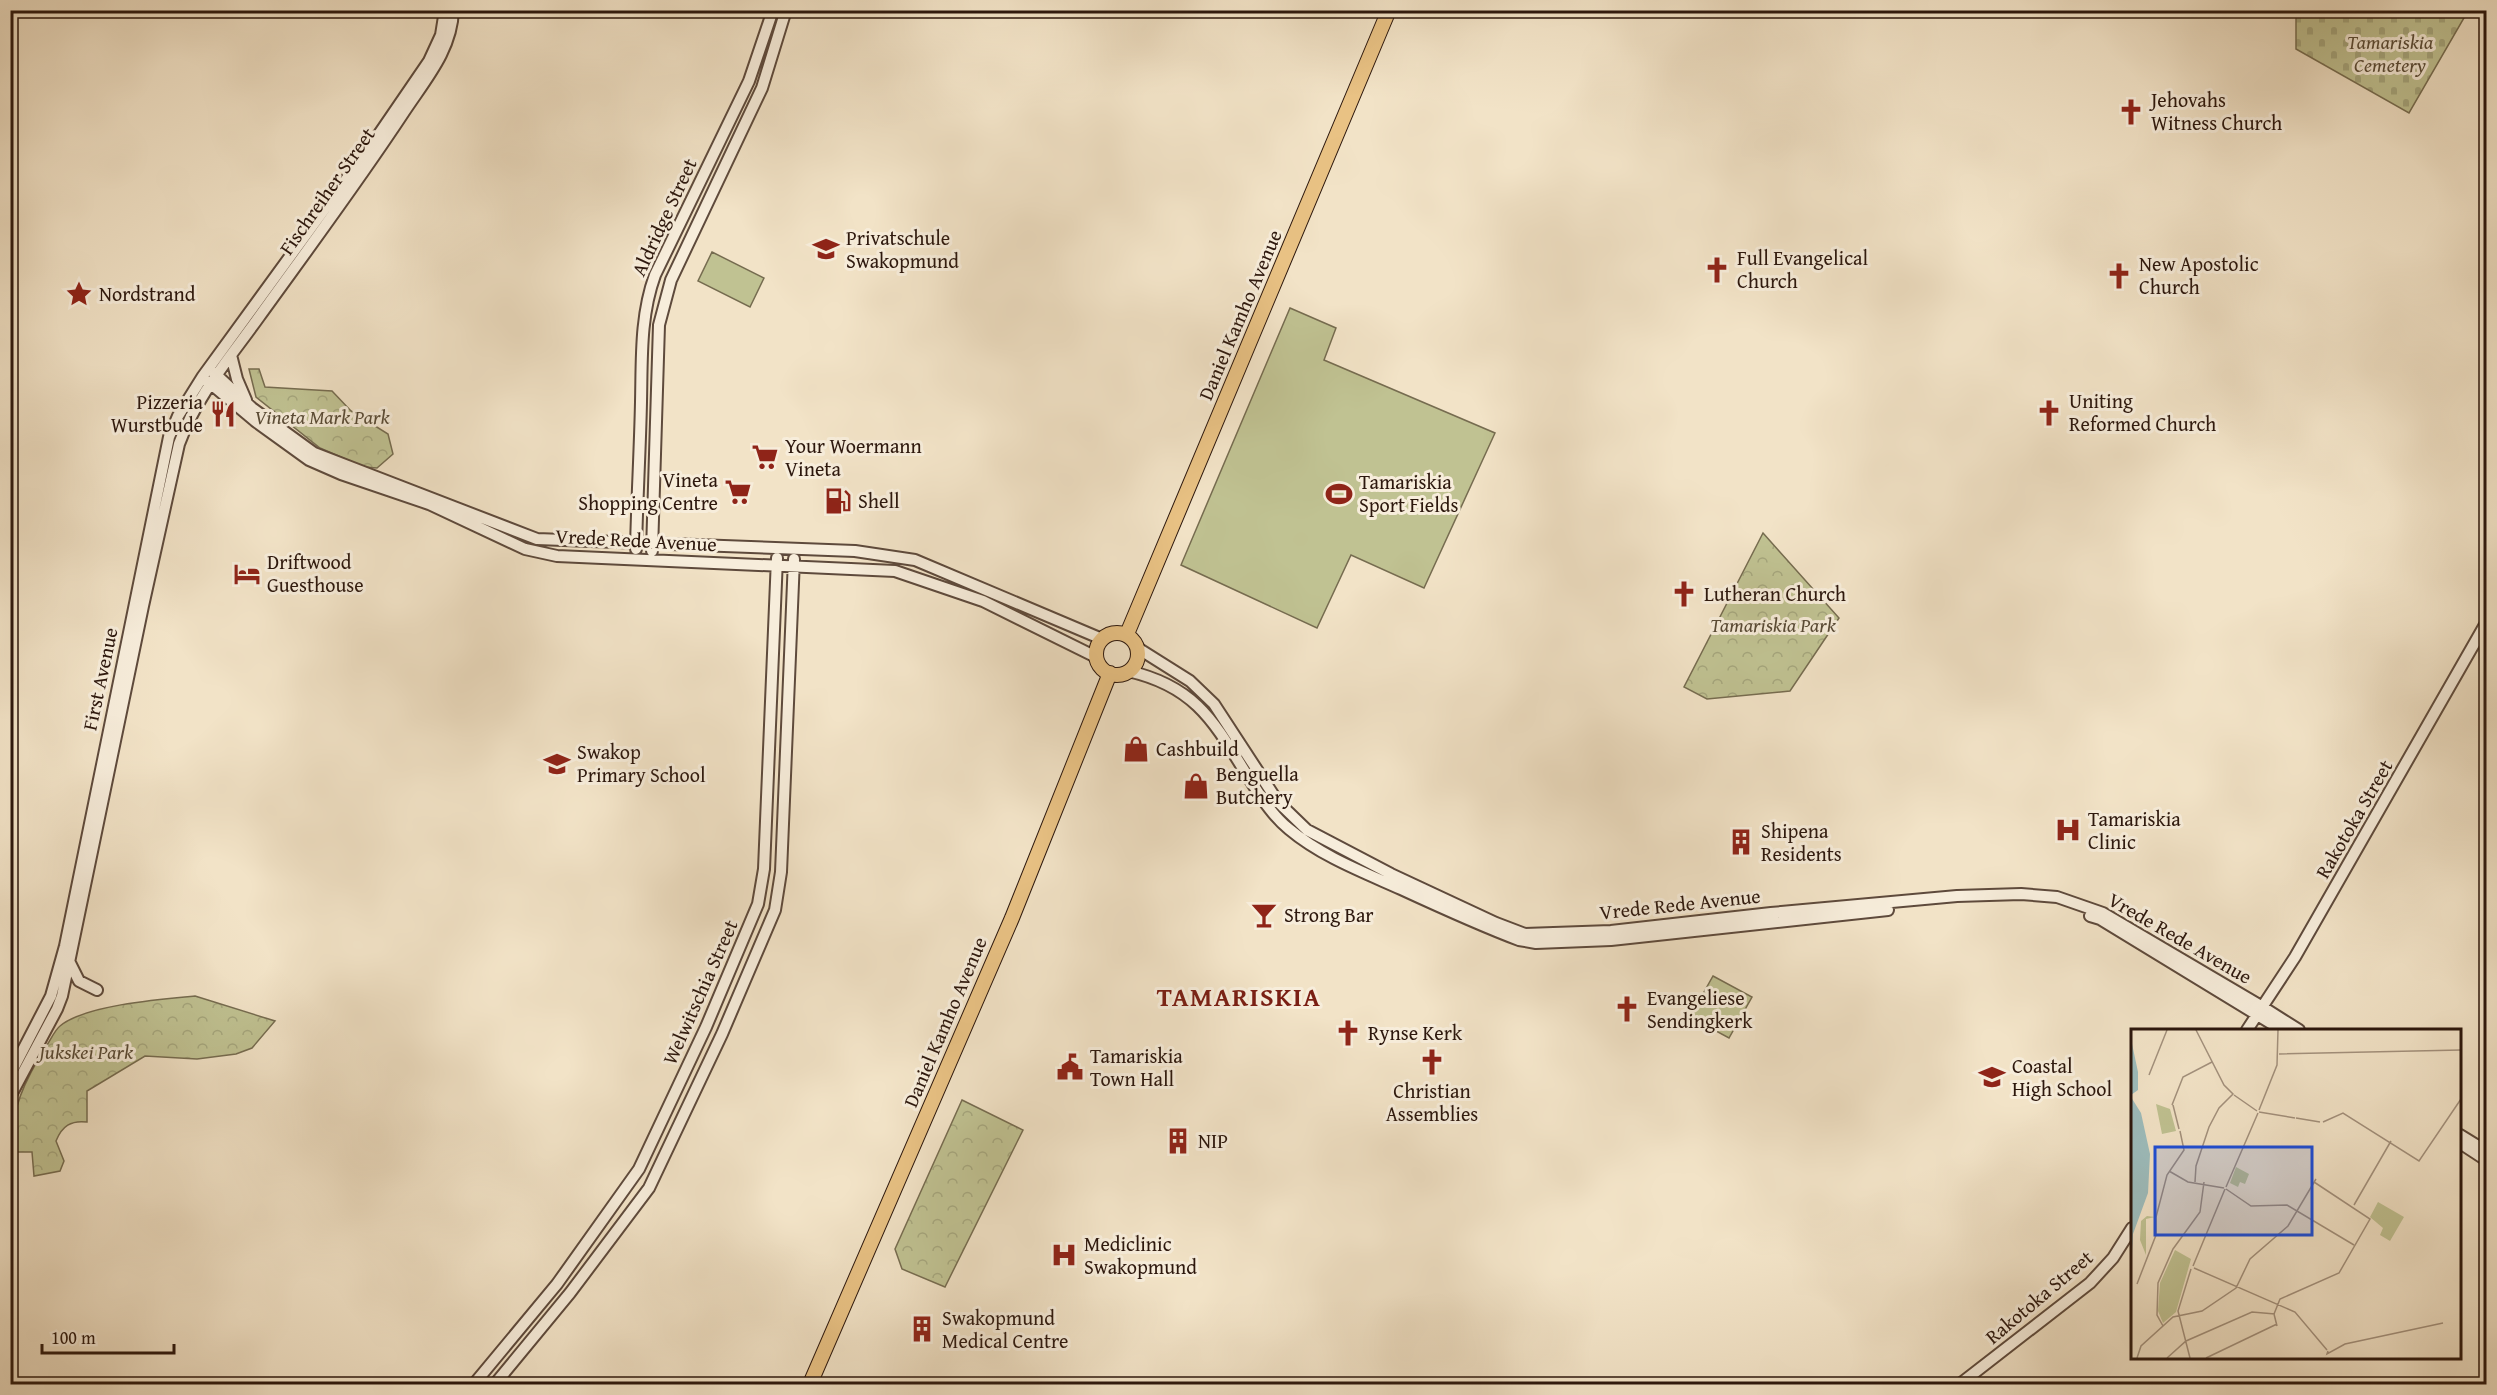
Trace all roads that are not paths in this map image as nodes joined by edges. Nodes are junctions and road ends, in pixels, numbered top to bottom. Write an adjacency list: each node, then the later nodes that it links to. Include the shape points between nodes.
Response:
1 (445, 10): 9 (street, Fischreiher Street, via 441,35 429,61)
2 (453, 10): 8 (street, Fischreiher Street, via 453,23 442,54 384,142)
3 (773, 10): 6 (street, Aldridge Street, via 749,81)
4 (786, 10): 7 (street, Aldridge Street, via 771,64)
5 (1389, 10): 22 (main road, Daniel Kamho Avenue)
6 (727, 128): 7 (street); 13 (street, Aldridge Street, via 648,293 642,346)
7 (740, 134): 14 (street, Aldridge Street, via 663,301 658,343)
8 (231, 355): 9 (street, Fischreiher Street); 10 (street, via 240,388)
9 (209, 375): 10 (street, Vrede Rede Avenue); 12 (street, Vrede Rede Avenue, via 255,421 309,460 429,504); 28 (street, First Avenue, via 177,454); 30 (street, First Avenue, via 178,416 164,457)
10 (252, 408): 11 (street, Vrede Rede Avenue, via 314,453)
11 (511, 530): 12 (street); 13 (street, Vrede Rede Avenue, via 557,542)
12 (506, 542): 17 (street, Vrede Rede Avenue, via 540,554)
13 (636, 544): 14 (street, Vrede Rede Avenue); 17 (street, Aldridge Street)
14 (652, 545): 15 (street, Vrede Rede Avenue); 18 (street, Aldridge Street)
15 (777, 550): 16 (street, Vrede Rede Avenue); 19 (street, Welwitschia Street)
16 (794, 550): 20 (street, Welwitschia Street); 23 (street, Vrede Rede Avenue, via 855,552 915,560)
17 (636, 559): 18 (street, Vrede Rede Avenue)
18 (651, 560): 19 (street, Vrede Rede Avenue)
19 (777, 564): 20 (street, Vrede Rede Avenue); 42 (street, Welwitschia Street, via 764,869 758,904 634,1179 557,1284)
20 (794, 565): 25 (street, Vrede Rede Avenue, via 857,567 910,575 983,601); 43 (street, Welwitschia Street, via 781,872 775,910 649,1188)
21 (2487, 623): 31 (street, Rakotoka Street, via 2307,937)
22 (1127, 634): 23 (main road, via 1109,634); 24 (main road)
23 (1102, 639): 25 (main road)
24 (1136, 647): 26 (main road, via 1136,660); 31 (street, Vrede Rede Avenue, via 1190,681 1214,704 1273,795 1307,830 1391,874 1525,934 1611,931 1957,896 2057,897 2103,913)
25 (1096, 657): 27 (main road)
26 (1128, 671): 27 (main road); 31 (street, Vrede Rede Avenue, via 1170,684 1196,703 1215,724 1265,804 1303,840 1355,869 1519,940 1611,940 1958,903 2057,904 2100,919)
27 (1110, 673): 44 (main road, Daniel Kamho Avenue, via 1012,918)
28 (70, 963): 29 (street, via 79,981); 30 (street, First Avenue)
29 (97, 990)
30 (56, 996): 35 (street); 36 (street, via 57,1009)
31 (2259, 1010): 32 (street, Rakotoka Street); 33 (street, Vrede Rede Avenue); 34 (street, Vrede Rede Avenue)
32 (2248, 1029)
33 (2281, 1029)
34 (2297, 1029)
35 (10, 1075)
36 (10, 1097)
37 (2461, 1136): 39 (street)
38 (2461, 1144): 40 (street)
39 (2487, 1151)
40 (2487, 1160)
41 (2131, 1231): 45 (street, Rakotoka Street, via 2090,1282)
42 (474, 1384)
43 (495, 1384)
44 (810, 1384)
45 (1960, 1384)

